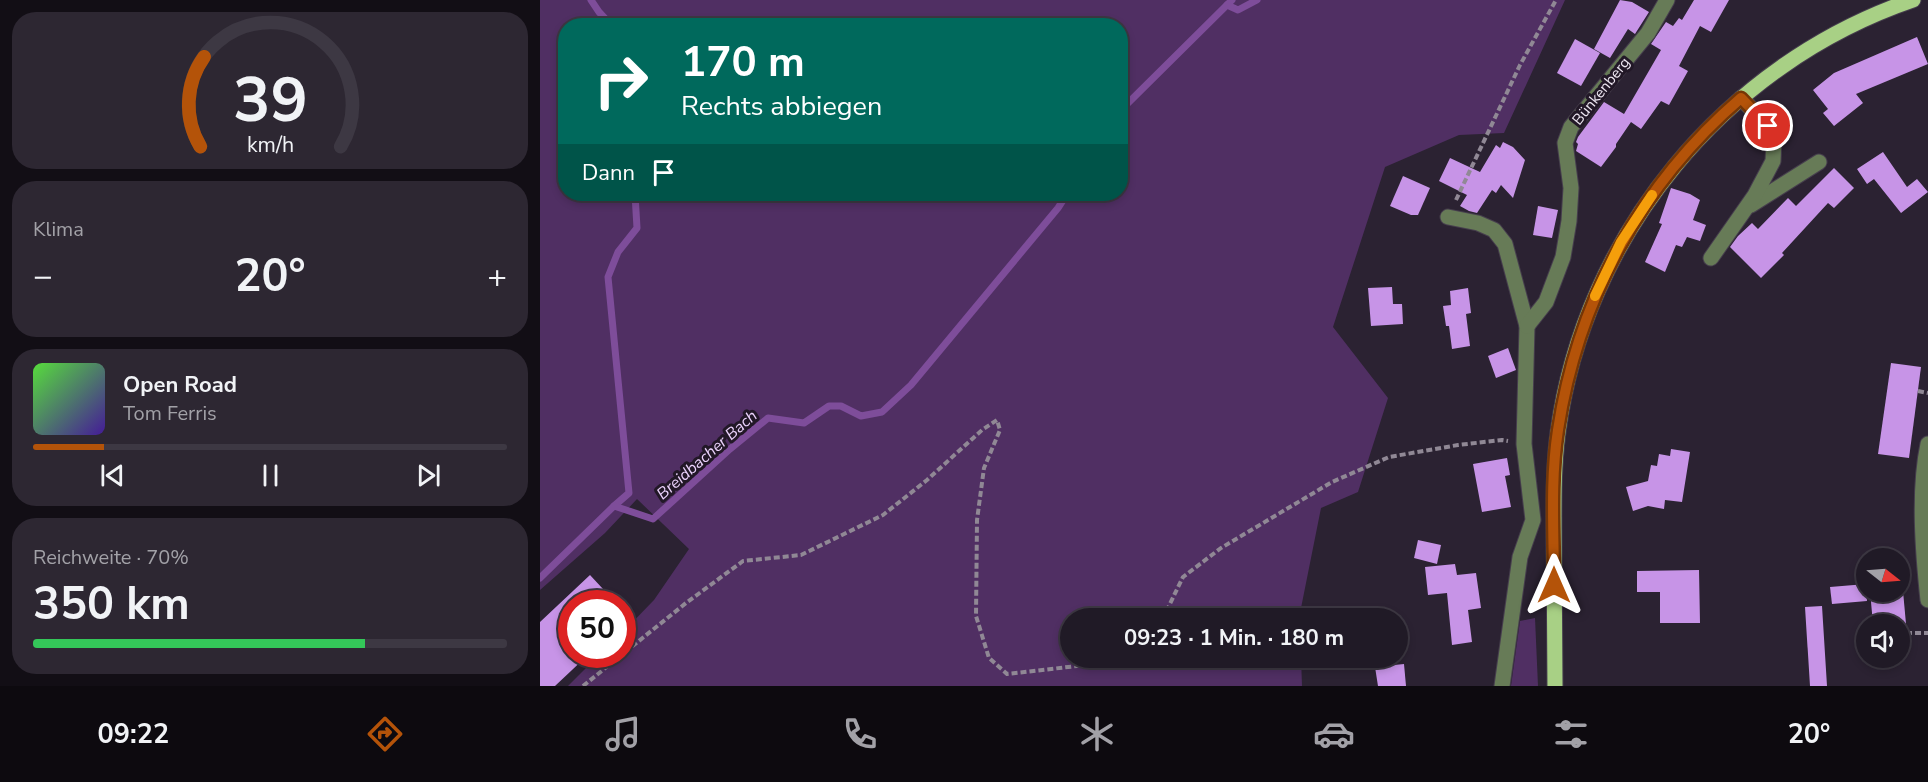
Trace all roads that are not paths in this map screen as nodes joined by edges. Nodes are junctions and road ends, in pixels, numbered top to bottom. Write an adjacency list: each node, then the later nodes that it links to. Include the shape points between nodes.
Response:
1 (1667, 0): 8 (street, Bünkenberg, via 1648,33 1571,127 1565,143 1571,188 1563,257 1546,302)
2 (1913, 0): 3 (main road, via 1822,40 1780,66)
3 (1741, 98): 5 (street, via 1768,126 1774,139 1773,161); 10 (main road, via 1697,139 1654,193 1621,242 1596,294 1568,378 1558,430)
4 (1819, 162): 5 (street)
5 (1746, 208): 7 (street)
6 (1448, 217): 8 (street, via 1494,230 1505,244)
7 (1711, 258)
8 (1527, 326): 11 (street, via 1524,444)
9 (1928, 444): 12 (street, via 1923,501)
10 (1554, 519): 11 (street); 14 (main road)
11 (1533, 520): 13 (street, via 1520,557)
12 (1928, 600)
13 (1502, 686)
14 (1555, 686)

